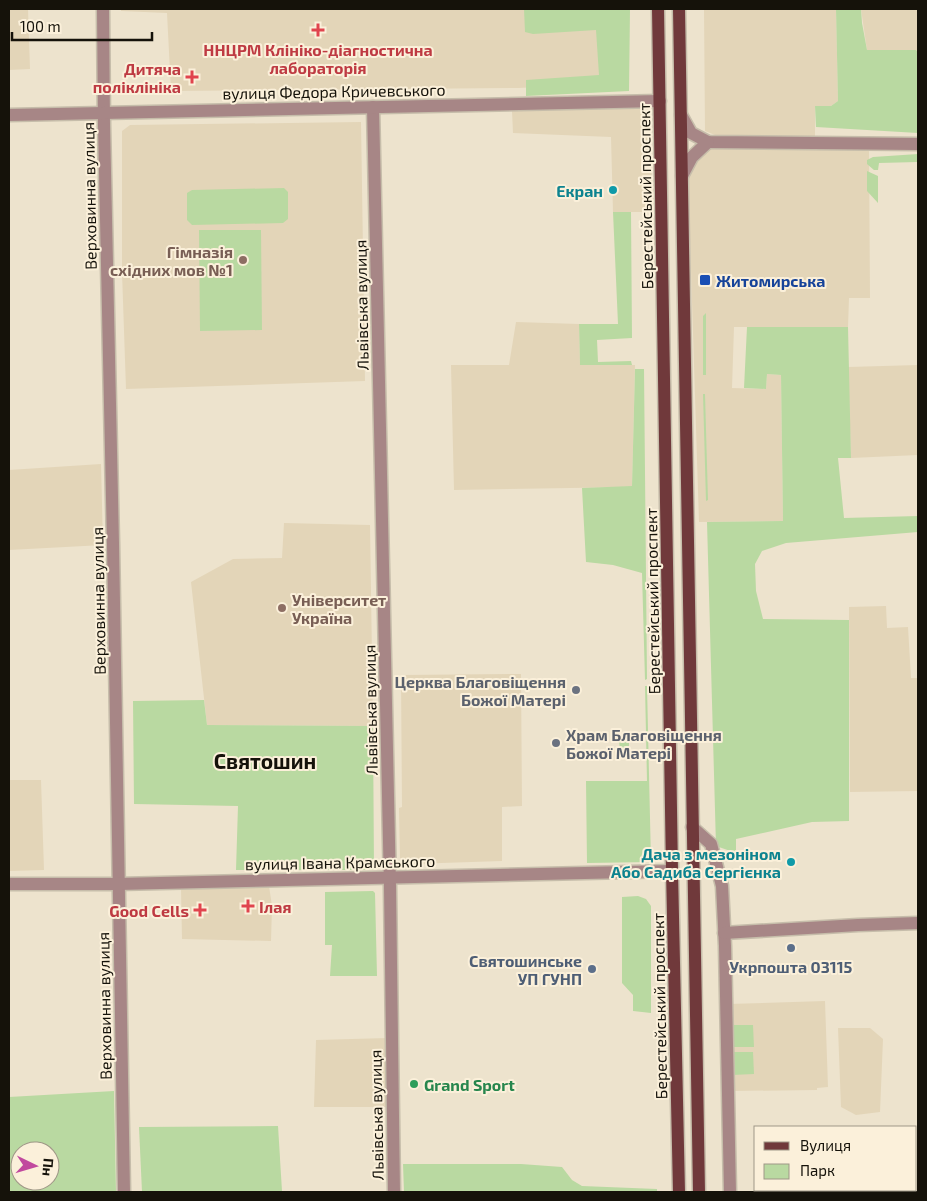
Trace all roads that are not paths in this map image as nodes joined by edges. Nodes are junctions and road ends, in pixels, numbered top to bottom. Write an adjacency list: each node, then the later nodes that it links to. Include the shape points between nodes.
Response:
1 (103, 9): 6 (street, Верховинна вулиця)
2 (658, 9): 4 (main road, Берестейський проспект)
3 (679, 9): 8 (main road)
4 (660, 101): 5 (street, вулиця Федора Кричевського); 13 (main road, Берестейський проспект)
5 (373, 107): 6 (street, вулиця Федора Кричевського); 14 (street, Львівська вулиця)
6 (104, 112): 7 (street, вулиця Федора Кричевського); 16 (street, Верховинна вулиця)
7 (9, 114)
8 (680, 115): 9 (street, via 691,133); 11 (main road)
9 (708, 142): 10 (street); 11 (street, via 692,157)
10 (918, 144)
11 (682, 176): 12 (main road)
12 (692, 827): 18 (street, via 711,844 722,886); 22 (main road)
13 (672, 871): 14 (street, вулиця Івана Крамського); 21 (main road, Берестейський проспект)
14 (389, 877): 16 (street, вулиця Івана Крамського); 20 (street, Львівська вулиця)
15 (9, 884): 16 (street, вулиця Івана Крамського)
16 (118, 884): 19 (street, Верховинна вулиця)
17 (918, 923): 18 (street)
18 (724, 933): 23 (street)
19 (124, 1192)
20 (394, 1192)
21 (679, 1192)
22 (699, 1192)
23 (730, 1192)

